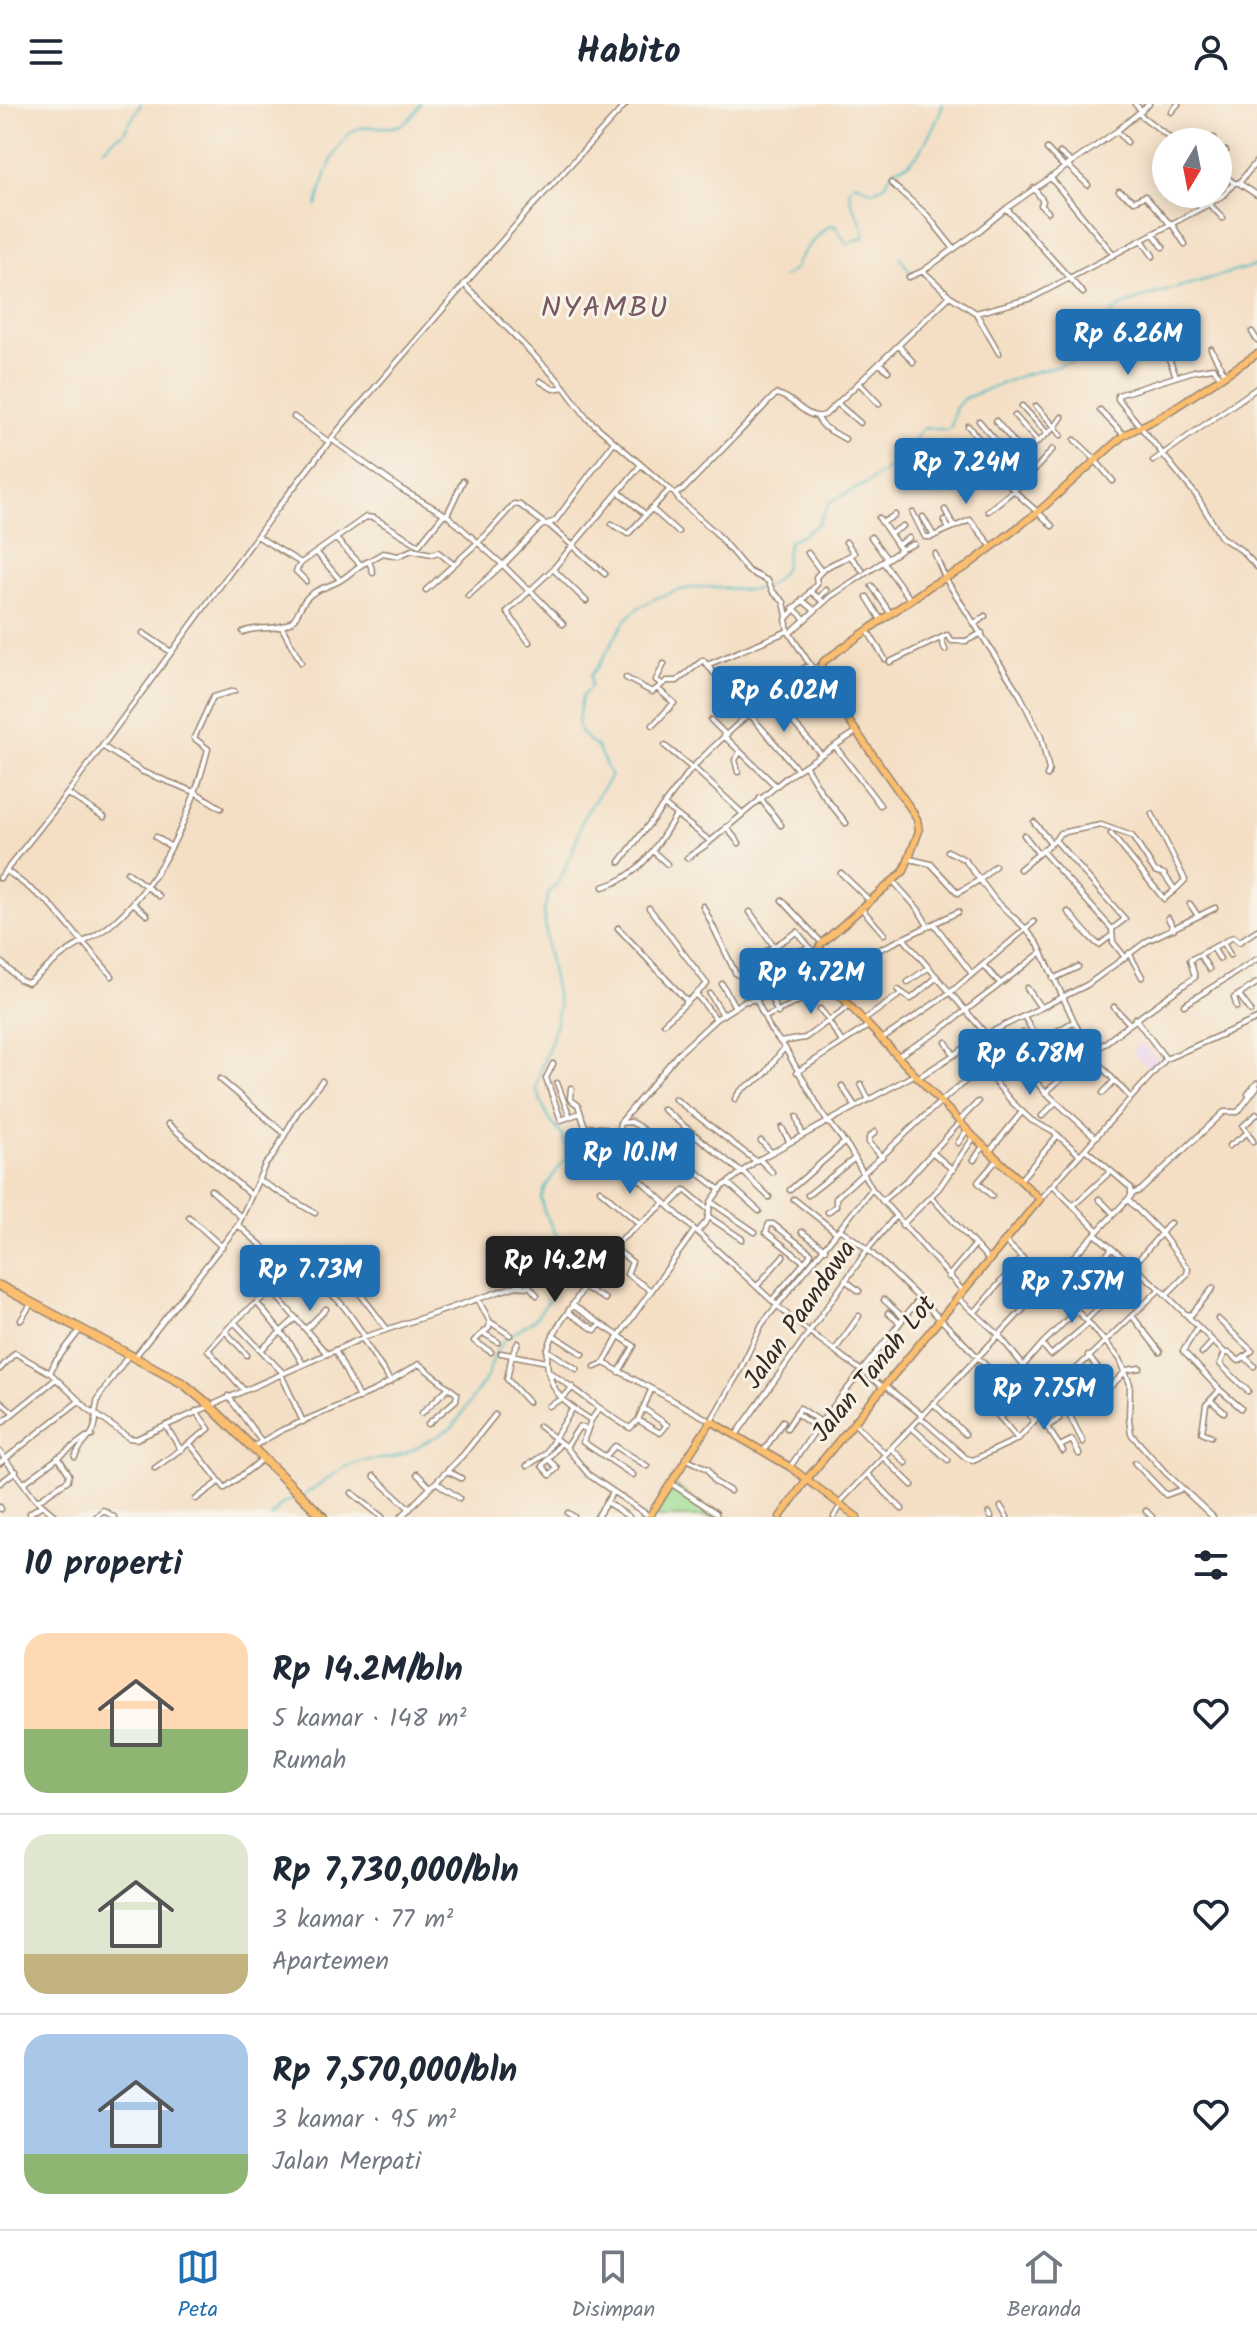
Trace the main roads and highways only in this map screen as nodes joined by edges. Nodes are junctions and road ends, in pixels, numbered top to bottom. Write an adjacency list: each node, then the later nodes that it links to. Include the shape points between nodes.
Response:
1 (1257, 354): 3 (main road, Jalan Tanah Lot, via 1124,435 1039,511 820,668 821,681 917,819 918,835 904,871 822,943 815,954 819,970 939,1101 1040,1199)
2 (0, 1286): 5 (highway, via 184,1384)
3 (807, 1479): 4 (main road, via 711,1421); 6 (main road, Jalan Tanah Lot); 7 (main road)
4 (649, 1516)
5 (323, 1517)
6 (780, 1517)
7 (856, 1517)

